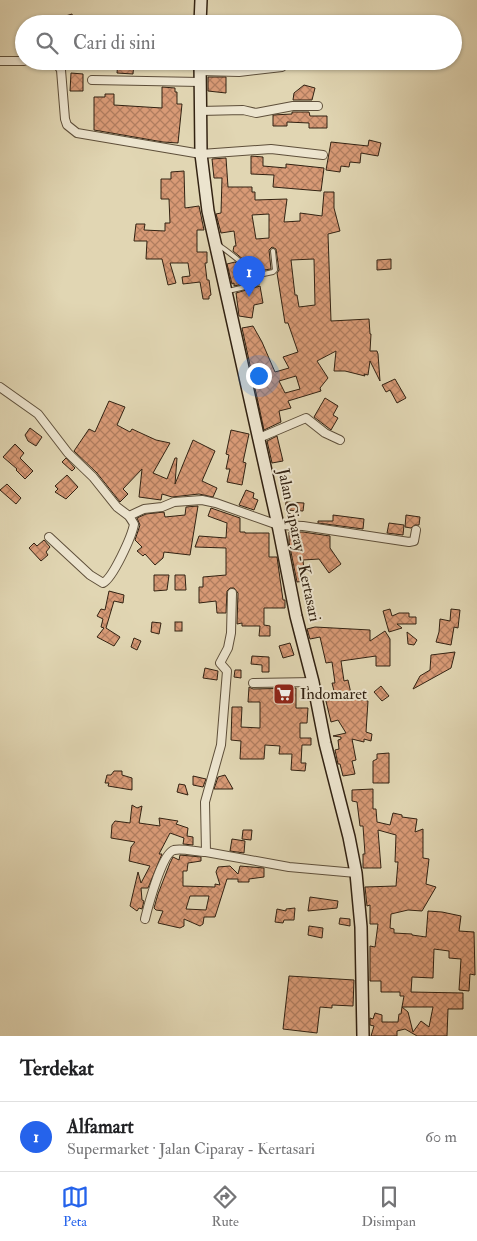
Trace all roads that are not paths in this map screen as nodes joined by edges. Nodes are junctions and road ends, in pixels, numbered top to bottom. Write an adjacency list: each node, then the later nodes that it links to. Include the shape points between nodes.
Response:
1 (201, 0): 2 (main road)
2 (200, 15)
3 (0, 61): 4 (street)
4 (15, 61)
5 (61, 70): 11 (street, via 65,119 77,133)
6 (260, 70): 7 (street)
7 (200, 71): 8 (street); 10 (main road, Jalan Ciparay - Kertasari)
8 (92, 80)
9 (318, 106): 10 (street, via 256,113 243,110)
10 (200, 111): 11 (main road, Jalan Ciparay - Kertasari)
11 (201, 154): 12 (street, via 271,149); 13 (main road, Jalan Ciparay - Kertasari)
12 (323, 155)
13 (214, 240): 15 (lane); 16 (main road, Jalan Ciparay - Kertasari)
14 (273, 251): 15 (lane, via 274,272)
15 (254, 276): 16 (lane, via 257,283 254,285)
16 (225, 291): 18 (main road, Jalan Ciparay - Kertasari)
17 (0, 387): 20 (street, via 38,414 68,453)
18 (259, 438): 19 (street, via 306,418); 21 (main road, Jalan Ciparay - Kertasari)
19 (340, 440)
20 (129, 516): 21 (street, via 174,502 202,500); 23 (street, via 134,528 108,580 103,583)
21 (278, 525): 22 (street, via 409,542 414,541); 25 (main road, Jalan Ciparay - Kertasari)
22 (416, 530)
23 (49, 537)
24 (232, 593): 27 (street, via 230,639 220,664 227,671 221,745 206,802)
25 (313, 682): 26 (street); 28 (main road, Jalan Ciparay - Kertasari)
26 (253, 683)
27 (206, 852): 28 (street, via 289,867); 29 (street, via 174,850 168,854)
28 (356, 873): 30 (main road, Jalan Ciparay - Kertasari, via 361,927)
29 (144, 919)
30 (363, 1036)

